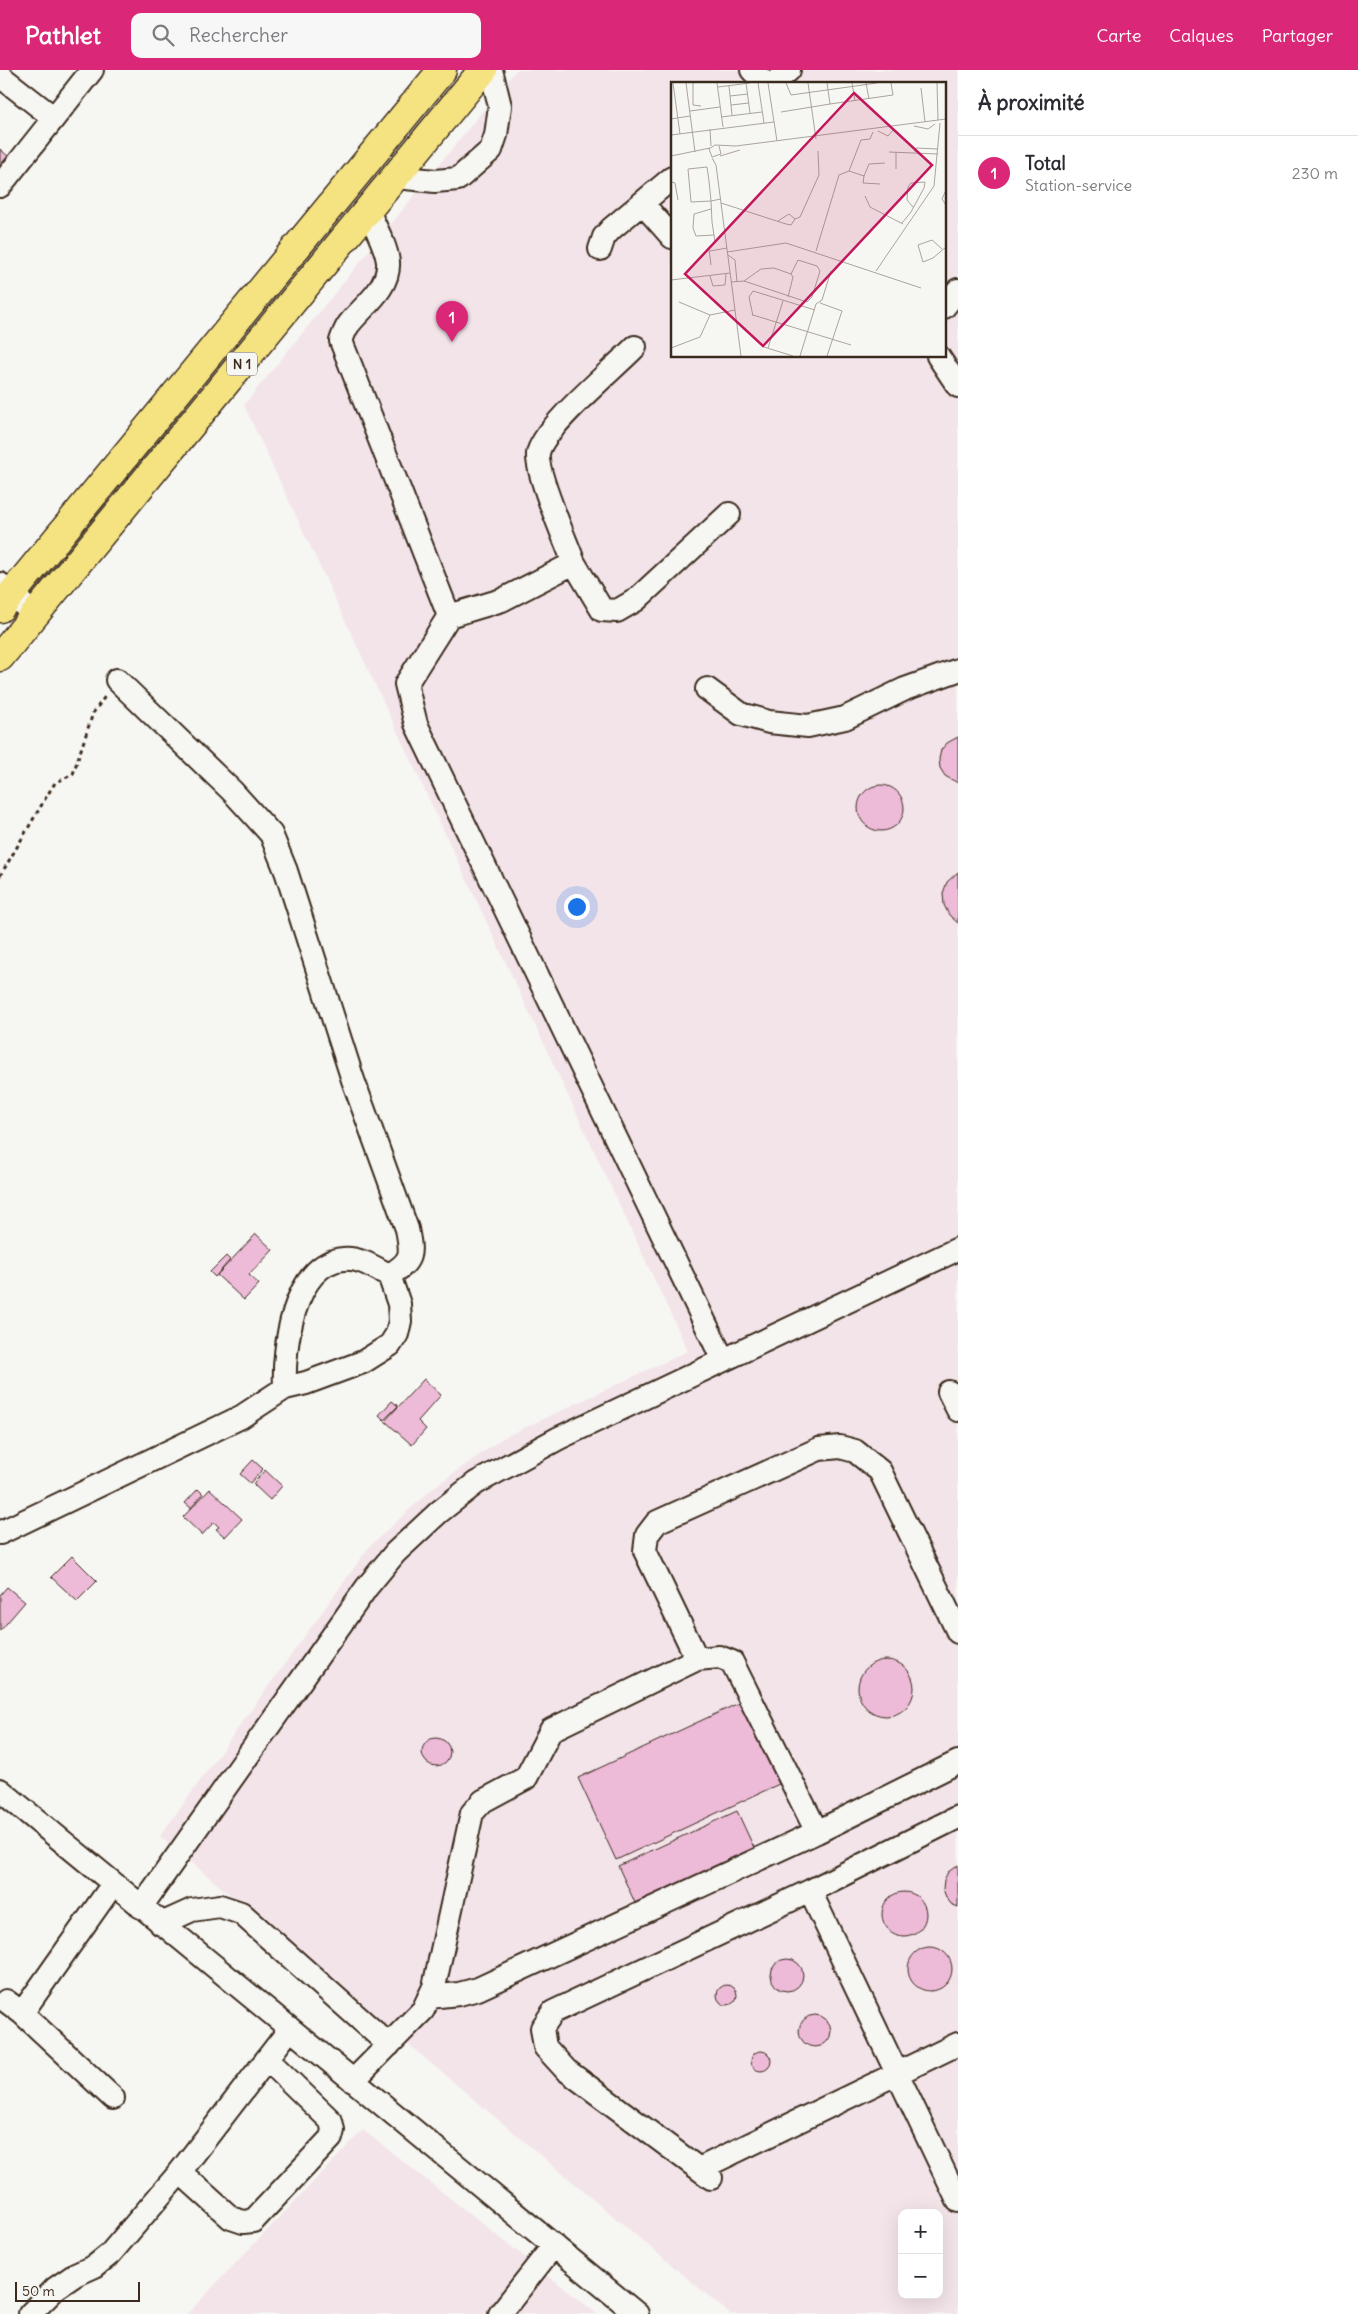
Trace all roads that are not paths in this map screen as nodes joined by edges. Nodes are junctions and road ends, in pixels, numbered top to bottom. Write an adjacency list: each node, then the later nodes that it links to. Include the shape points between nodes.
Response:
1 (92, 70): 10 (street)
2 (442, 70): 25 (highway, N 1)
3 (483, 70): 11 (highway, N 1)
4 (491, 70): 11 (street, via 500,106 491,150 458,179 435,181)
5 (752, 70): 8 (street)
6 (789, 70): 9 (street)
7 (0, 76): 10 (street)
8 (764, 82)
9 (775, 82)
10 (54, 118): 13 (street)
11 (396, 177): 15 (highway, N 1)
12 (671, 179): 14 (street)
13 (0, 186)
14 (643, 204): 16 (street); 17 (street, via 611,229)
15 (368, 211): 26 (highway, N 1); 27 (street, via 388,264 385,279 348,325 341,342)
16 (671, 236)
17 (600, 249)
18 (958, 290): 19 (street)
19 (946, 305)
20 (635, 348): 24 (street, via 549,431 538,454 541,475)
21 (939, 358): 22 (street)
22 (958, 386)
23 (729, 514): 24 (street, via 636,600 617,611 602,610)
24 (574, 563): 27 (street, via 502,600)
25 (4, 595): 26 (street)
26 (35, 615): 28 (highway, N 1)
27 (449, 616): 34 (street, via 406,684 416,724)
28 (0, 657)
29 (958, 670): 31 (street, via 905,689 845,718 808,726 769,722 741,714)
30 (117, 680): 33 (street, via 232,791 271,834 286,871 353,1080 407,1229 410,1258)
31 (707, 689)
32 (958, 1249): 34 (street)
33 (389, 1275): 35 (street, via 399,1304 400,1321 390,1345 362,1362); 35 (street, via 360,1261 344,1258 330,1262 315,1273 305,1286 288,1333)
34 (722, 1360): 45 (street, via 559,1438 476,1483 395,1553 345,1615 254,1750)
35 (285, 1388): 36 (street, via 242,1417)
36 (0, 1533)
37 (958, 1632): 38 (street, via 880,1471 855,1451 840,1447 819,1449 657,1522 647,1535 645,1551)
38 (697, 1659): 42 (street, via 719,1657 732,1662); 47 (street, via 550,1730 526,1778 483,1801 472,1813 434,1987)
39 (958, 1762): 42 (street)
40 (0, 1790): 43 (street)
41 (958, 1818): 44 (street)
42 (817, 1832): 47 (street, via 478,1989)
43 (113, 1884): 45 (street); 54 (street, via 14,2007)
44 (810, 1891): 52 (street); 52 (street, via 553,2012 542,2028 545,2047 566,2070 705,2174)
45 (141, 1907): 46 (street)
46 (161, 1924): 48 (street); 50 (street, via 192,1910 220,1906 241,1913)
47 (429, 1997): 50 (street, via 423,2010)
48 (290, 2029): 51 (street); 53 (street)
49 (958, 2044): 52 (street)
50 (389, 2045): 53 (street)
51 (267, 2059): 55 (street); 55 (street, via 331,2121 331,2138 253,2220 243,2222 231,2218)
52 (897, 2073): 56 (street)
53 (353, 2081): 57 (street)
54 (113, 2098)
55 (180, 2172): 58 (street, via 110,2254 56,2288)
56 (958, 2202)
57 (554, 2246): 59 (street); 60 (street)
58 (30, 2314)
59 (500, 2314)
60 (637, 2314)

